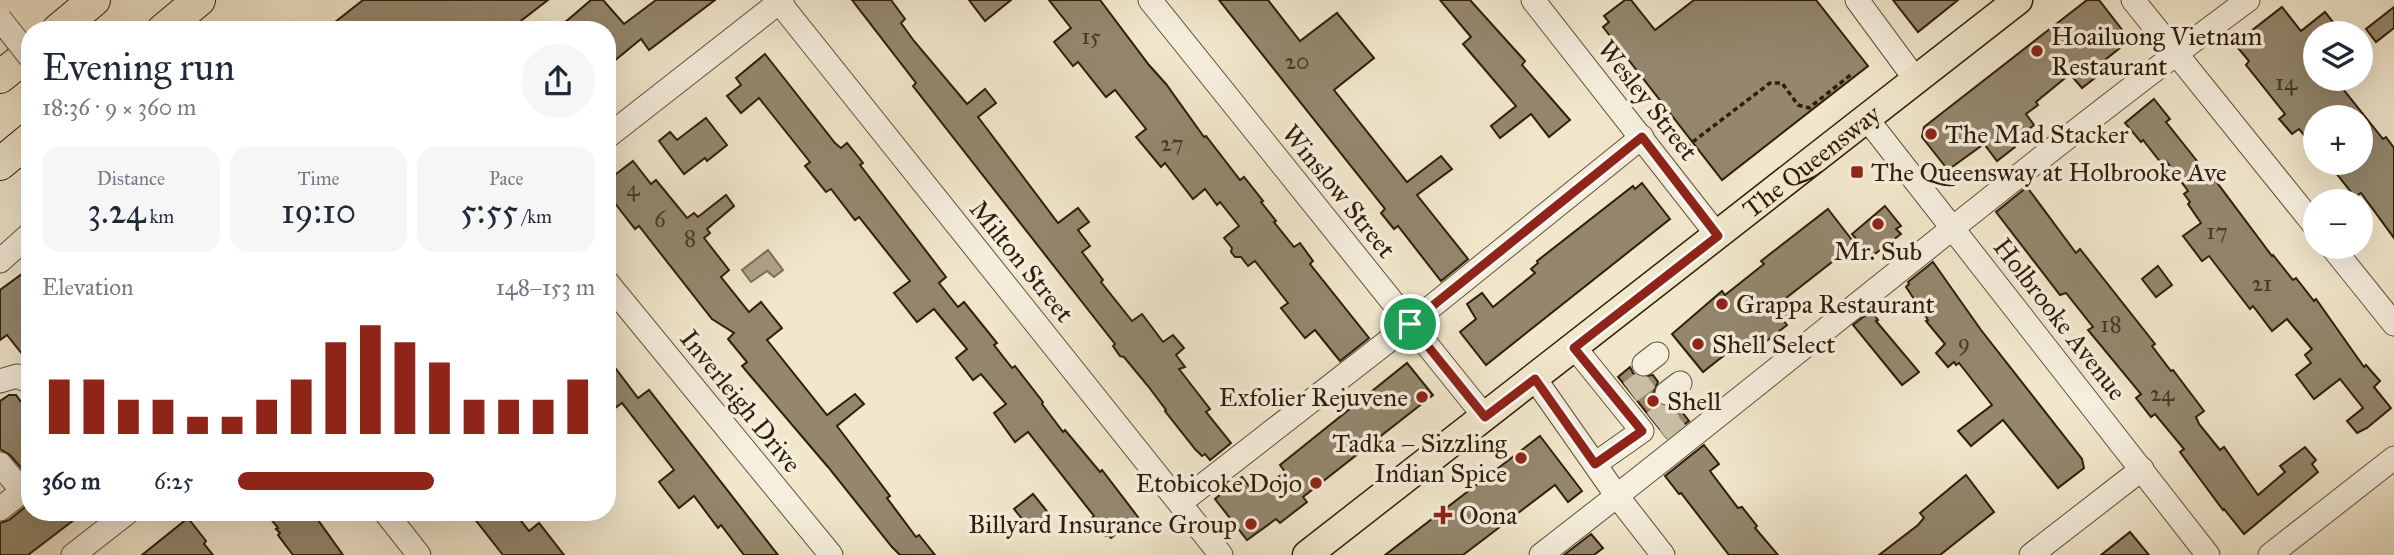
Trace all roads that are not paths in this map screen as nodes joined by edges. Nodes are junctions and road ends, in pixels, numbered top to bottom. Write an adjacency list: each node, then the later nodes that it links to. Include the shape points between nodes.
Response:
1 (94, 0): 11 (highway)
2 (199, 0): 12 (highway)
3 (1150, 0): 30 (street, Winslow Street)
4 (1533, 0): 20 (street, Wesley Street)
5 (1857, 0): 17 (street)
6 (2018, 0): 17 (main road, The Queensway)
7 (2133, 0): 14 (street)
8 (2248, 0): 14 (street)
9 (781, 1): 19 (street); 44 (street, Milton Street)
10 (0, 19): 13 (street, bridge)
11 (69, 21)
12 (174, 21)
13 (21, 44)
14 (2176, 53): 23 (street); 24 (street)
15 (21, 62): 16 (highway)
16 (0, 77)
17 (1916, 80): 18 (main road, The Queensway)
18 (1867, 119): 24 (street, Holbrooke Avenue); 25 (main road, The Queensway)
19 (616, 130)
20 (1642, 137): 25 (street, Wesley Street); 30 (street)
21 (21, 146): 22 (highway)
22 (0, 164)
23 (2303, 211)
24 (1953, 227): 40 (street, Holbrooke Avenue); 43 (street)
25 (1718, 236): 32 (main road, The Queensway)
26 (21, 242): 28 (street)
27 (2342, 259): 31 (street)
28 (0, 261)
29 (616, 293): 50 (street, Inverleigh Drive)
30 (1410, 324): 36 (street, Winslow Street); 44 (street)
31 (2394, 324)
32 (1574, 348): 34 (main road, The Queensway); 39 (street, via 1635,410)
33 (21, 378): 35 (street)
34 (1535, 379): 36 (main road, The Queensway); 39 (street)
35 (0, 381)
36 (1485, 417): 52 (main road, The Queensway)
37 (2394, 458): 57 (street)
38 (0, 464): 41 (street)
39 (1595, 464): 43 (street)
40 (2142, 469): 55 (street); 56 (street, Holbrooke Avenue)
41 (21, 483)
42 (21, 492): 45 (street)
43 (1617, 496): 53 (street); 54 (street)
44 (1180, 503): 51 (street, Milton Street)
45 (0, 509)
46 (117, 521): 48 (street)
47 (392, 521): 49 (street)
48 (74, 555)
49 (419, 555)
50 (831, 555)
51 (1221, 555)
52 (1307, 555)
53 (1541, 555)
54 (1663, 555)
55 (2031, 555)
56 (2208, 555)
57 (2270, 555)

